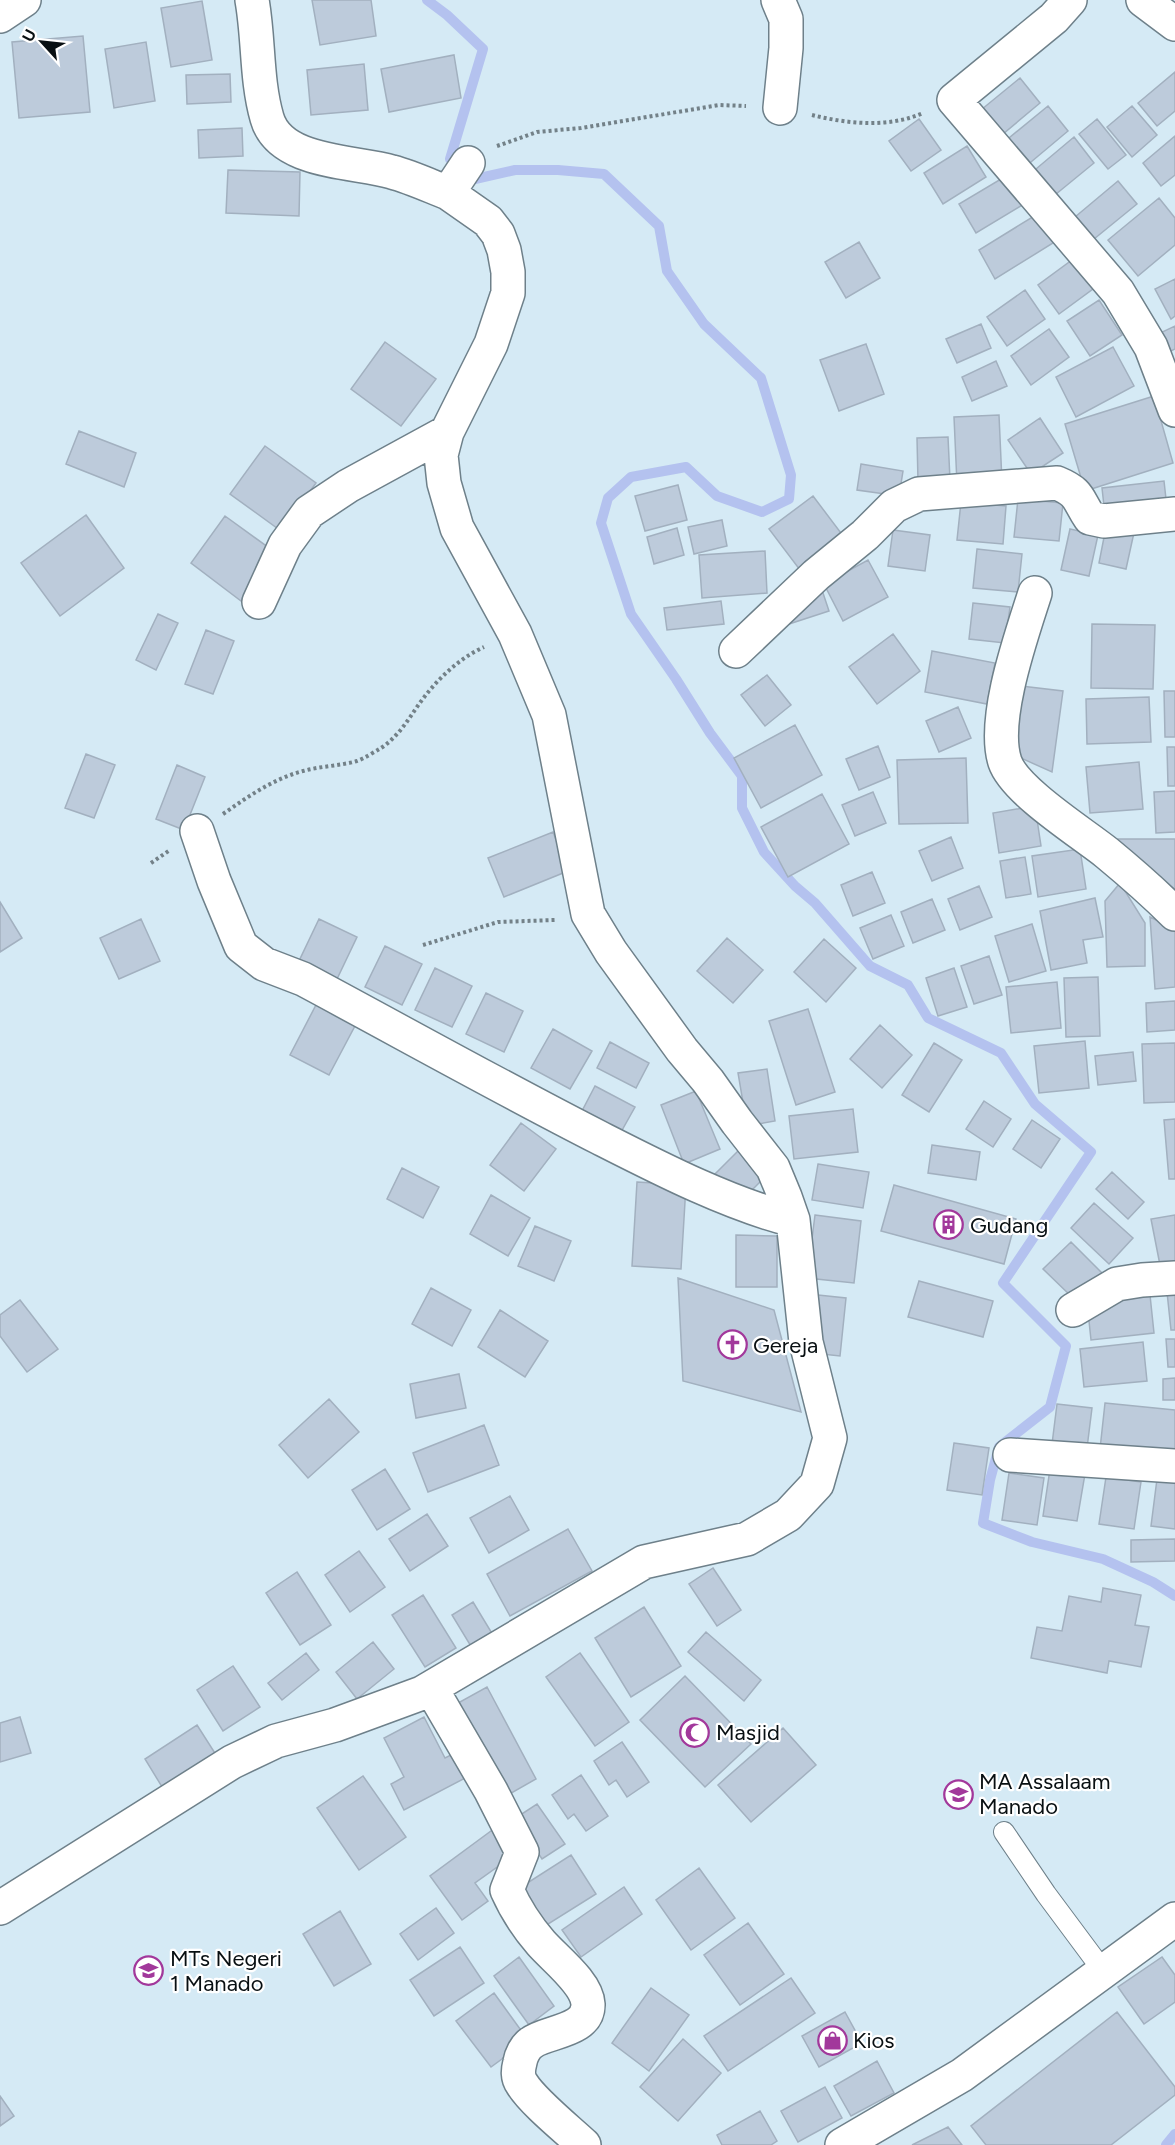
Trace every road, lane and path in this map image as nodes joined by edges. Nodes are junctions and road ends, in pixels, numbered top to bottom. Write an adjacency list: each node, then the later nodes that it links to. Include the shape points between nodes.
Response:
1 (24, 0): 6 (street)
2 (252, 0): 10 (street, via 268,121 291,148 335,161)
3 (778, 0): 9 (street, via 786,19)
4 (1070, 0): 8 (street, via 1054,18)
5 (1143, 0): 7 (street)
6 (0, 16)
7 (1175, 24)
8 (954, 100): 9 (path, via 886,124 826,119); 11 (street, via 1118,292 1150,347)
9 (780, 108): 10 (path, via 719,105 537,132 493,148)
10 (456, 180): 12 (street, via 498,234 508,272 508,293 491,344)
11 (1175, 410)
12 (447, 432): 15 (street, via 309,512 285,545); 16 (street, via 442,465 457,528)
13 (1175, 514): 17 (street, via 1104,521 1090,518 1078,496 1057,483 918,494 894,506)
14 (1035, 592): 21 (street, via 1013,661 1002,728 1008,768 1035,797 1107,853)
15 (259, 602)
16 (515, 634): 18 (path, via 474,652 446,672 383,747 357,761 312,768 271,783); 20 (street, via 549,715)
17 (736, 651)
18 (197, 831): 19 (path); 23 (street, via 241,946 264,964 303,979 653,1165 764,1213)
19 (151, 863)
20 (588, 914): 22 (path, via 551,921 498,922); 23 (street, via 610,952 773,1168)
21 (1175, 914)
22 (423, 945)
23 (793, 1220): 28 (street, via 806,1342 830,1438 817,1484 788,1515 747,1539 644,1562)
24 (1175, 1278): 25 (street, via 1117,1284)
25 (1073, 1310)
26 (1010, 1455): 27 (street)
27 (1175, 1466)
28 (431, 1688): 30 (street, via 335,1725 276,1741 232,1762); 33 (street, via 522,1852 507,1890 512,1902 540,1943 583,1988 588,2004 586,2015 575,2025 531,2043 521,2055 518,2072 522,2084)
29 (1004, 1832): 32 (lane)
30 (0, 1908)
31 (1175, 1919): 32 (street)
32 (1104, 1972): 34 (street, via 962,2075)
33 (584, 2145)
34 (842, 2145)

